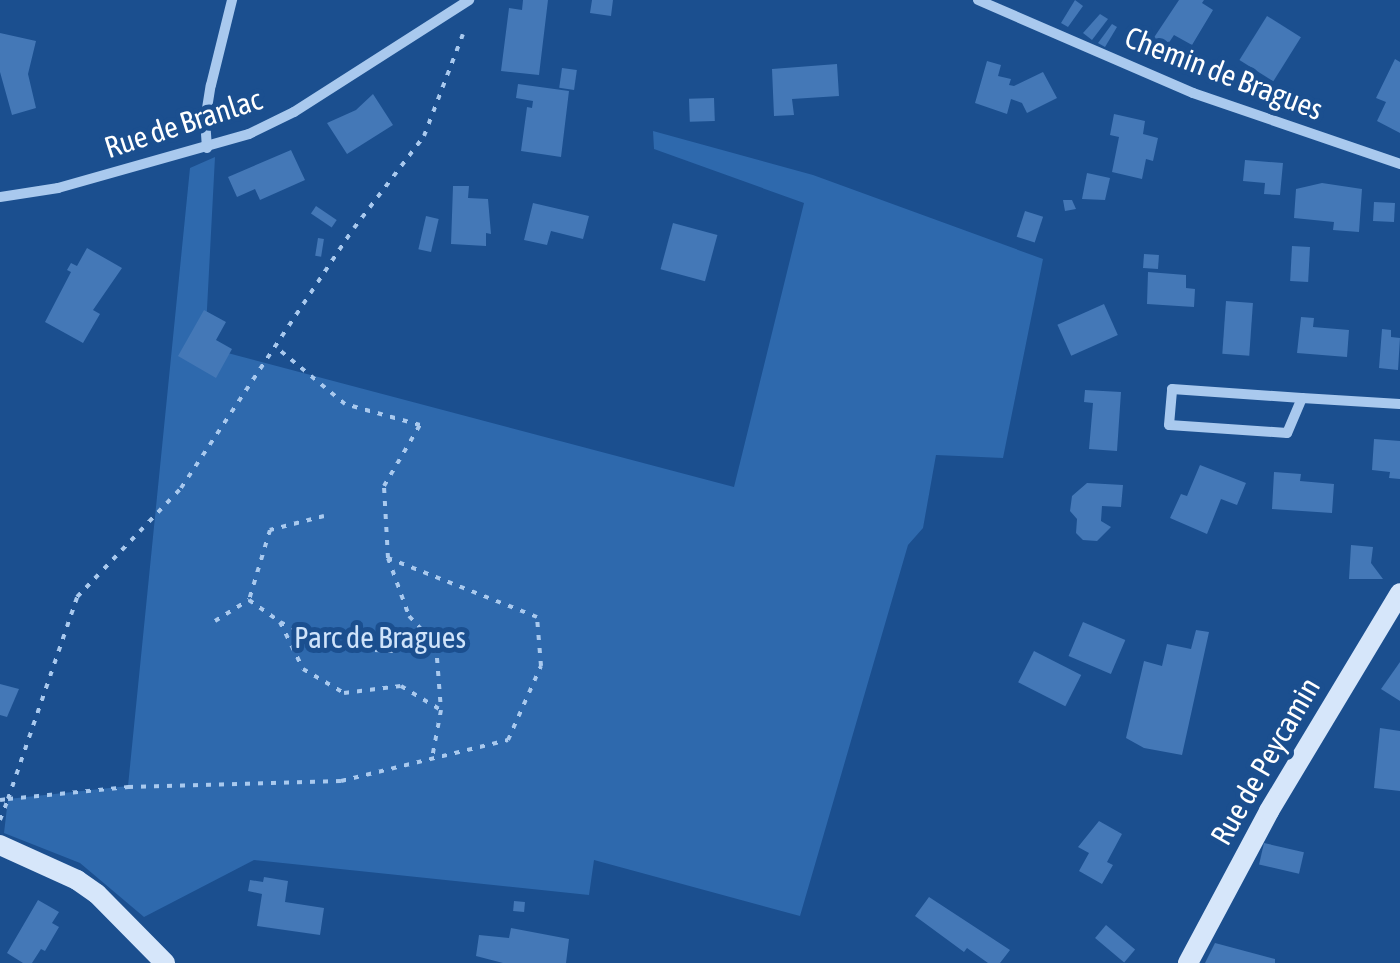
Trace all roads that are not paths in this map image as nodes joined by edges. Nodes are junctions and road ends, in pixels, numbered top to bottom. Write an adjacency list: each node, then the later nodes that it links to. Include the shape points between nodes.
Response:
1 (232, 0): 4 (street, via 205,121)
2 (470, 0): 4 (street, Rue de Branlac, via 294,112)
3 (978, 0): 5 (street, Chemin de Bragues, via 1193,93)
4 (208, 148): 6 (street, Rue de Branlac)
5 (1400, 164)
6 (0, 197)
7 (1302, 398): 7 (street, via 1172,389 1169,425 1287,432); 8 (street)
8 (1400, 404)
9 (1400, 593): 12 (street, Rue de Peycamin, via 1269,811)
10 (0, 845): 11 (street, via 87,886)
11 (165, 963)
12 (1188, 963)

